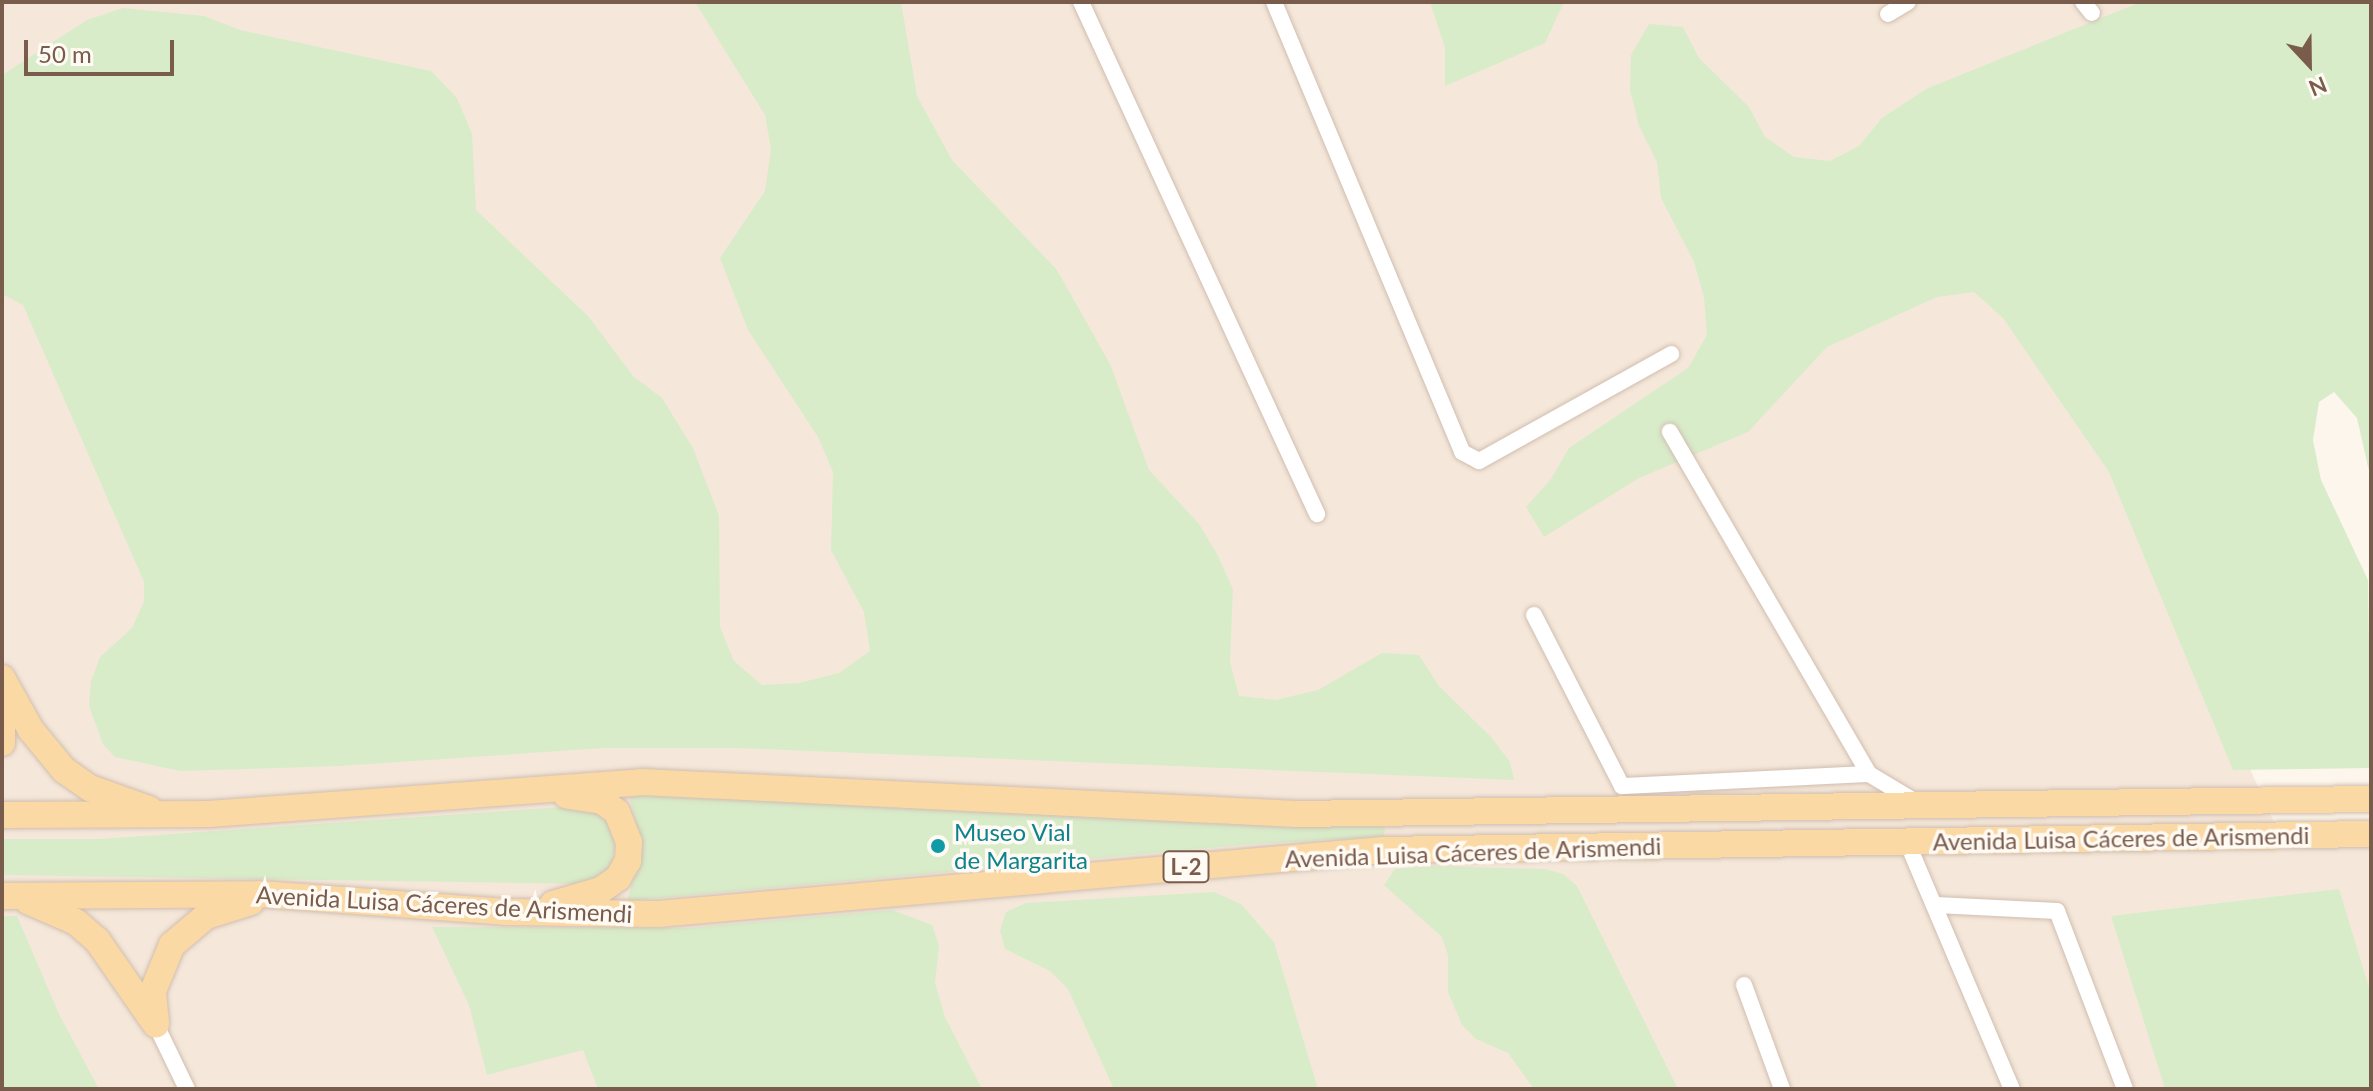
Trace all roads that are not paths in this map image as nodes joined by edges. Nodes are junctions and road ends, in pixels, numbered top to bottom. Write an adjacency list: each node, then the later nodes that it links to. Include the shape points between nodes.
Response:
1 (1081, 2): 7 (street)
2 (1274, 2): 5 (street, via 1462,452 1479,461)
3 (1908, 2): 4 (street)
4 (1888, 14)
5 (1671, 354)
6 (1670, 432): 12 (street)
7 (1317, 514)
8 (1534, 615): 12 (street, via 1622,786)
9 (2, 678): 17 (main road, via 31,730 64,770 90,788)
10 (2, 695): 11 (main road)
11 (2, 743)
12 (1869, 774): 15 (street)
13 (494, 791): 15 (main road, Avenida Luisa Cáceres de Arismendi, via 567,784 735,783 1296,814); 17 (main road, Avenida Luisa Cáceres de Arismendi); 23 (main road, via 602,801 617,812 629,842 628,861 618,878 601,890 580,899)
14 (2371, 799): 15 (main road, Avenida Luisa Cáceres de Arismendi)
15 (1926, 806)
16 (2, 815): 17 (main road, Avenida Luisa Cáceres de Arismendi)
17 (168, 815)
18 (2371, 834): 19 (main road, Avenida Luisa Cáceres de Arismendi / L-2)
19 (1907, 842): 22 (street); 23 (main road, Avenida Luisa Cáceres de Arismendi / L-2, via 1383,850 687,912)
20 (276, 895): 21 (main road, Avenida Luisa Cáceres de Arismendi / L-2); 23 (main road, Avenida Luisa Cáceres de Arismendi / L-2); 25 (main road, via 206,916 172,945 153,991)
21 (6, 896): 25 (main road, via 52,909 97,940)
22 (1936, 905): 28 (street); 29 (street, via 2057,911)
23 (506, 912)
24 (1744, 985): 27 (street)
25 (156, 1025): 26 (street)
26 (187, 1089)
27 (1782, 1089)
28 (2012, 1089)
29 (2125, 1089)

